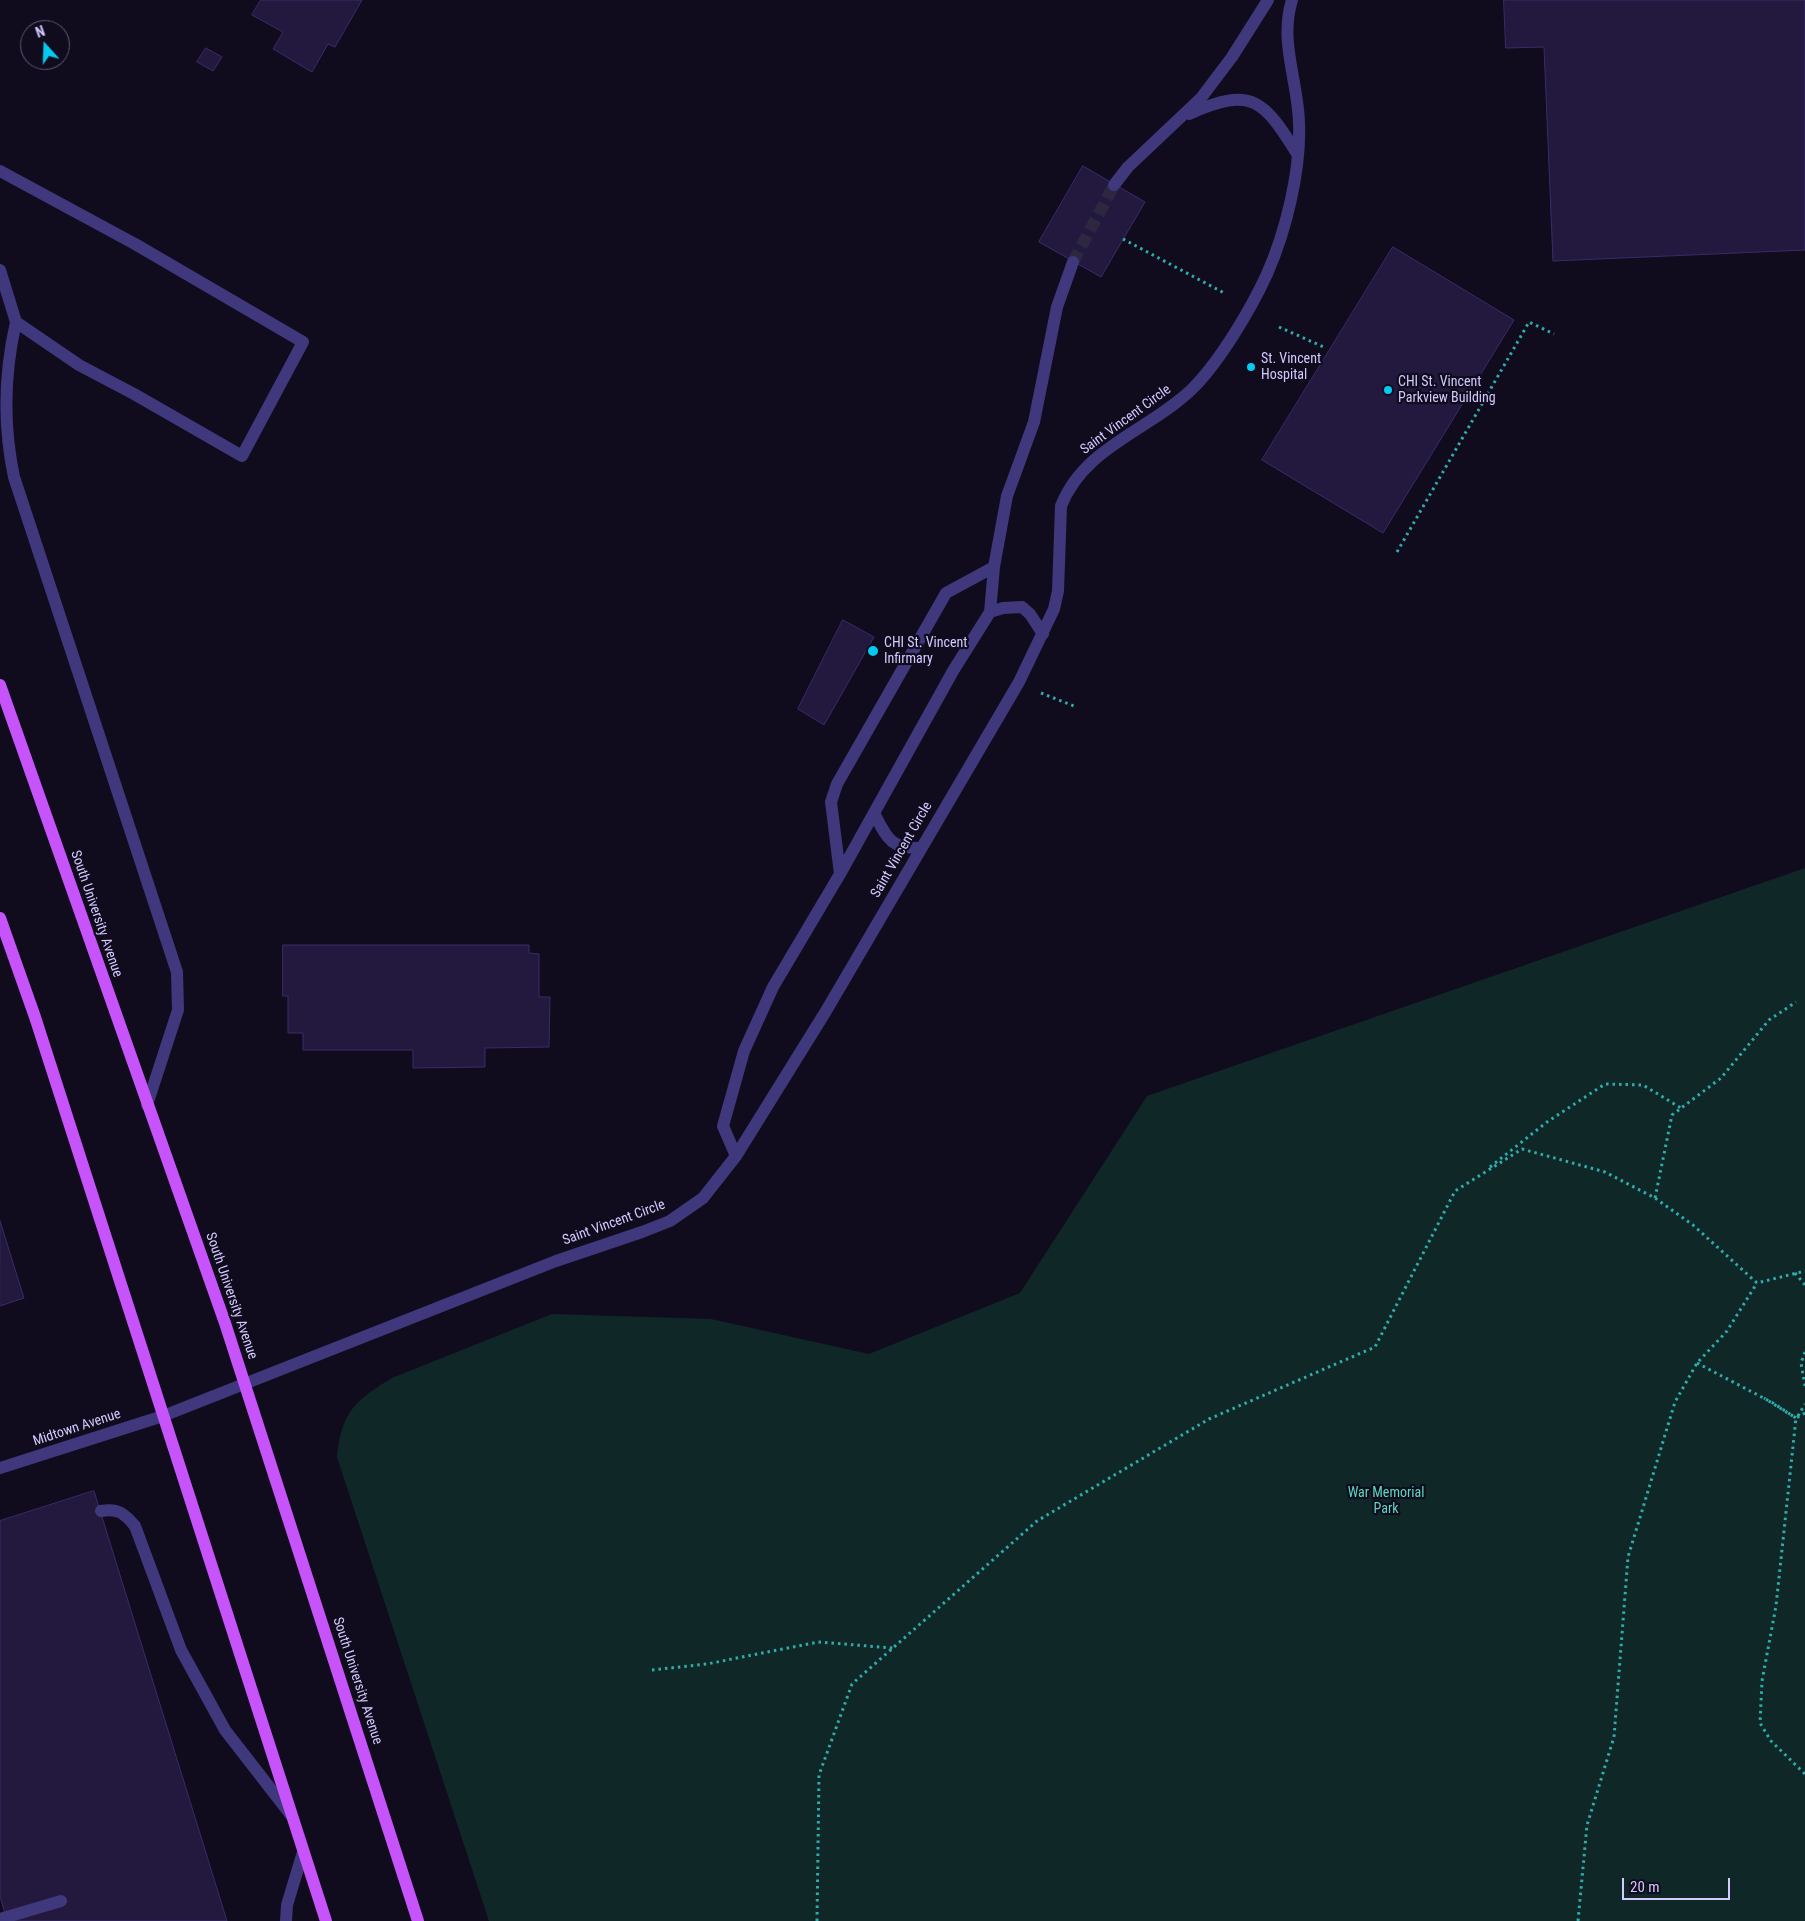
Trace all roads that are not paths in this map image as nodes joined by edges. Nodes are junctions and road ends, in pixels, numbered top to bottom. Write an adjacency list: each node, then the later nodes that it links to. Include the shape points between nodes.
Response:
1 (1268, 0): 3 (street, via 1232,58)
2 (1292, 0): 4 (street, Saint Vincent Circle, via 1287,52 1299,122)
3 (1182, 117): 4 (street, via 1225,100 1250,100 1271,113); 6 (street, via 1128,167)
4 (1298, 155): 12 (street, Saint Vincent Circle, via 1281,235 1267,274 1204,377 1172,406 1107,449 1078,475 1066,495 1061,506 1058,592)
5 (0, 171): 9 (street, via 135,244 303,342 242,456 79,366)
6 (1114, 185)
7 (1073, 262): 10 (street, via 1057,307 1034,422 1007,496)
8 (0, 270): 9 (street)
9 (16, 322): 18 (street, via 9,353 6,393 7,438 14,477 177,972 178,1010)
10 (994, 566): 11 (street); 16 (street, via 946,593 837,784 831,802)
11 (990, 612): 12 (street, via 1022,607); 14 (street, via 953,671)
12 (1043, 634): 15 (street, Saint Vincent Circle, via 1019,682)
13 (0, 686): 18 (main road, South University Avenue)
14 (874, 813): 15 (street, via 892,843 903,848); 16 (street)
15 (921, 848): 19 (street, Saint Vincent Circle)
16 (840, 874): 19 (street, via 773,987 744,1051 723,1126)
17 (0, 918): 21 (main road)
18 (147, 1105): 20 (main road, South University Avenue)
19 (736, 1156): 20 (street, Saint Vincent Circle, via 703,1198 670,1221 556,1261)
20 (245, 1383): 21 (street, Saint Vincent Circle); 30 (main road, South University Avenue)
21 (163, 1416): 22 (street, Midtown Avenue); 24 (main road)
22 (0, 1468)
23 (101, 1512): 24 (street, via 114,1509 125,1514 135,1526 180,1650 226,1730)
24 (291, 1816): 25 (main road)
25 (303, 1852): 28 (street, via 287,1905); 29 (main road)
26 (61, 1901): 27 (street)
27 (0, 1919)
28 (286, 1921)
29 (326, 1921)
30 (418, 1921)

